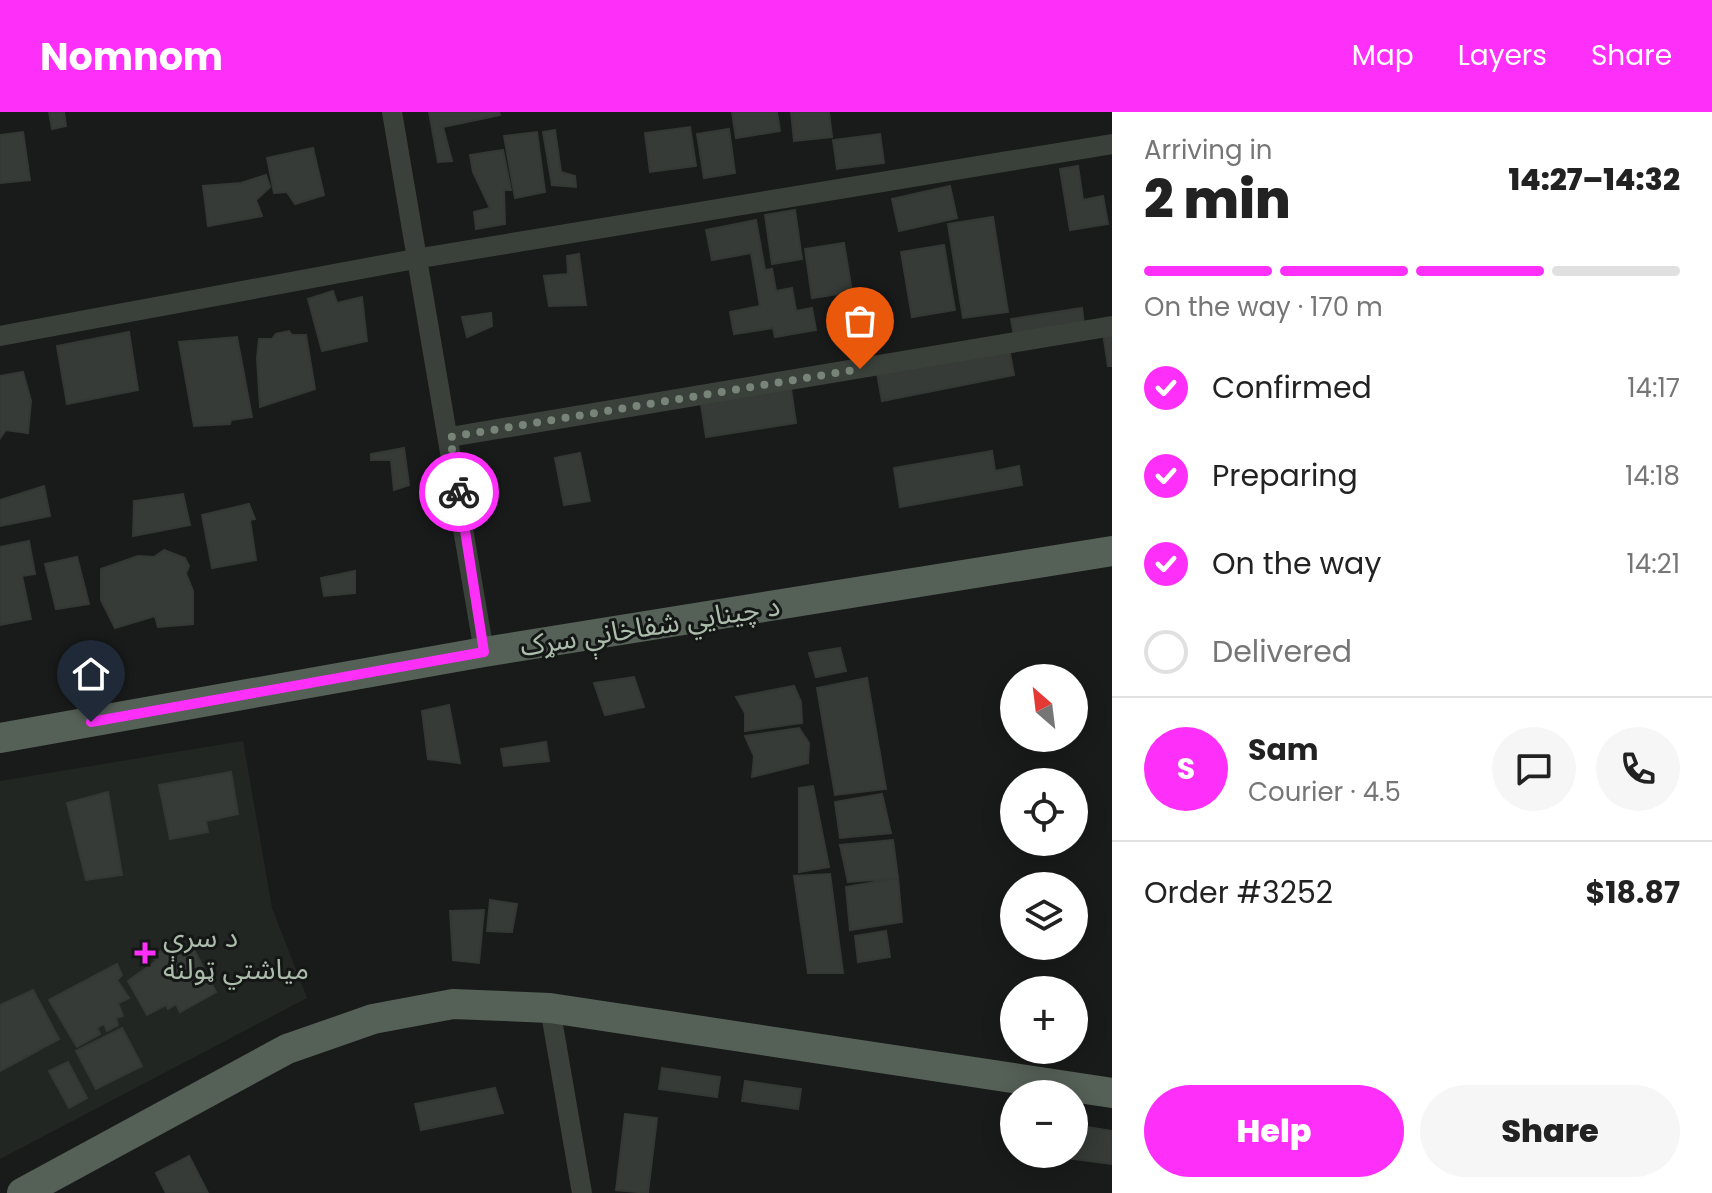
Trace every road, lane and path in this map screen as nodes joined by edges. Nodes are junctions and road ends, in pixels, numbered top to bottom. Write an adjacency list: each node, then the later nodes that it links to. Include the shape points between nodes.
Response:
1 (392, 112): 3 (street)
2 (1112, 144): 3 (street)
3 (415, 259): 5 (street); 6 (street)
4 (1112, 326): 6 (street)
5 (0, 336)
6 (450, 437): 8 (street)
7 (1112, 551): 8 (main road, د چينايي شفاخانې سړک)
8 (484, 652): 9 (main road, د چينايي شفاخانې سړک)
9 (0, 738)
10 (550, 1008): 11 (main road); 12 (main road, via 453,1004 373,1019 301,1044); 13 (street)
11 (1112, 1093)
12 (22, 1193)
13 (582, 1193)

